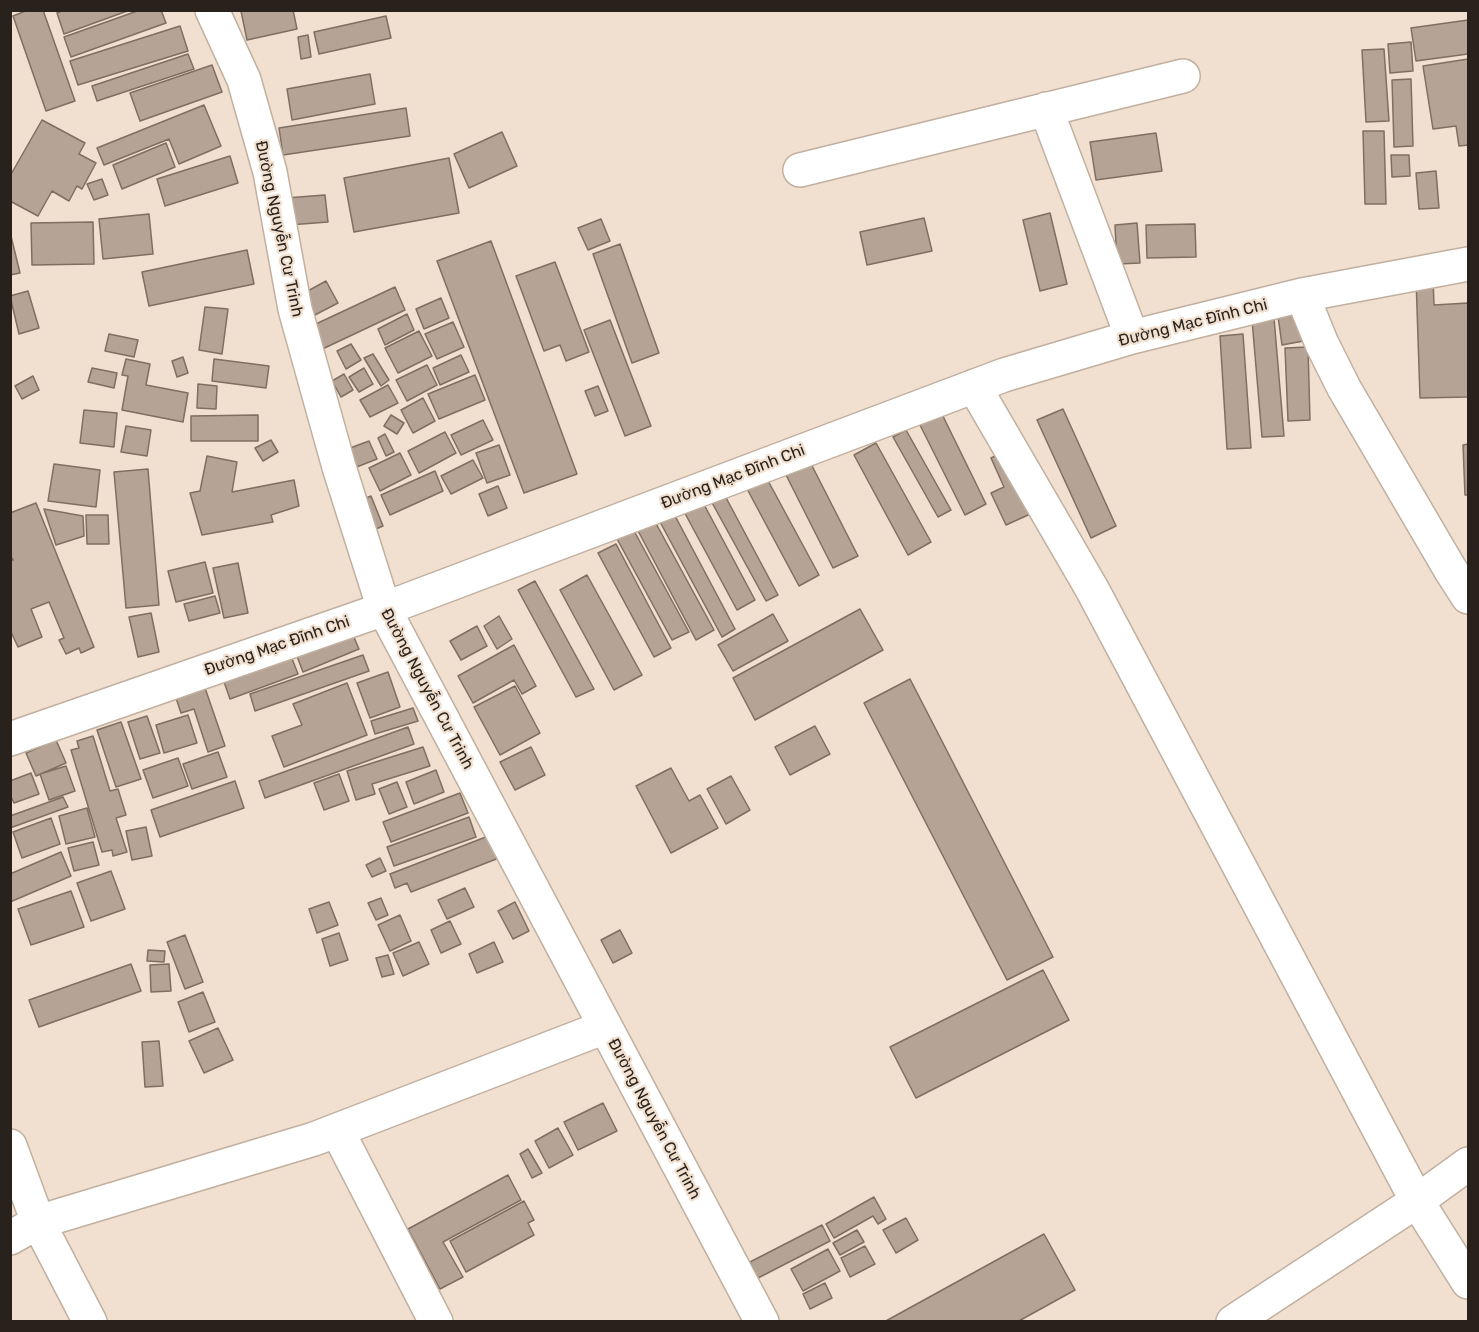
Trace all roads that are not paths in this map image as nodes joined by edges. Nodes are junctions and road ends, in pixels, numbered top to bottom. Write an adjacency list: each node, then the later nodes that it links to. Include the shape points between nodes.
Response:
1 (212, 10): 10 (street, Đường Nguyễn Cư Trinh, via 244,80 270,172 295,309)
2 (1183, 76): 3 (street)
3 (1046, 109): 4 (street); 7 (street)
4 (800, 170)
5 (1468, 264): 6 (street, Đường Mạc Đĩnh Chi)
6 (1302, 295): 7 (street, Đường Mạc Đĩnh Chi); 9 (street, via 1344,388)
7 (1132, 337): 8 (street, Đường Mạc Đĩnh Chi)
8 (974, 387): 10 (street, Đường Mạc Đĩnh Chi); 16 (street, via 1092,589)
9 (1468, 597)
10 (384, 609): 11 (street, Đường Mạc Đĩnh Chi); 12 (street, Đường Nguyễn Cư Trinh)
11 (10, 739)
12 (605, 1027): 13 (street); 22 (street, Đường Nguyễn Cư Trinh)
13 (337, 1130): 17 (street); 21 (street)
14 (10, 1146): 17 (street)
15 (1468, 1164): 16 (street)
16 (1417, 1201): 19 (street); 23 (street)
17 (38, 1222): 18 (street); 20 (street)
18 (10, 1238)
19 (1468, 1282)
20 (90, 1322)
21 (436, 1322)
22 (762, 1322)
23 (1233, 1322)

